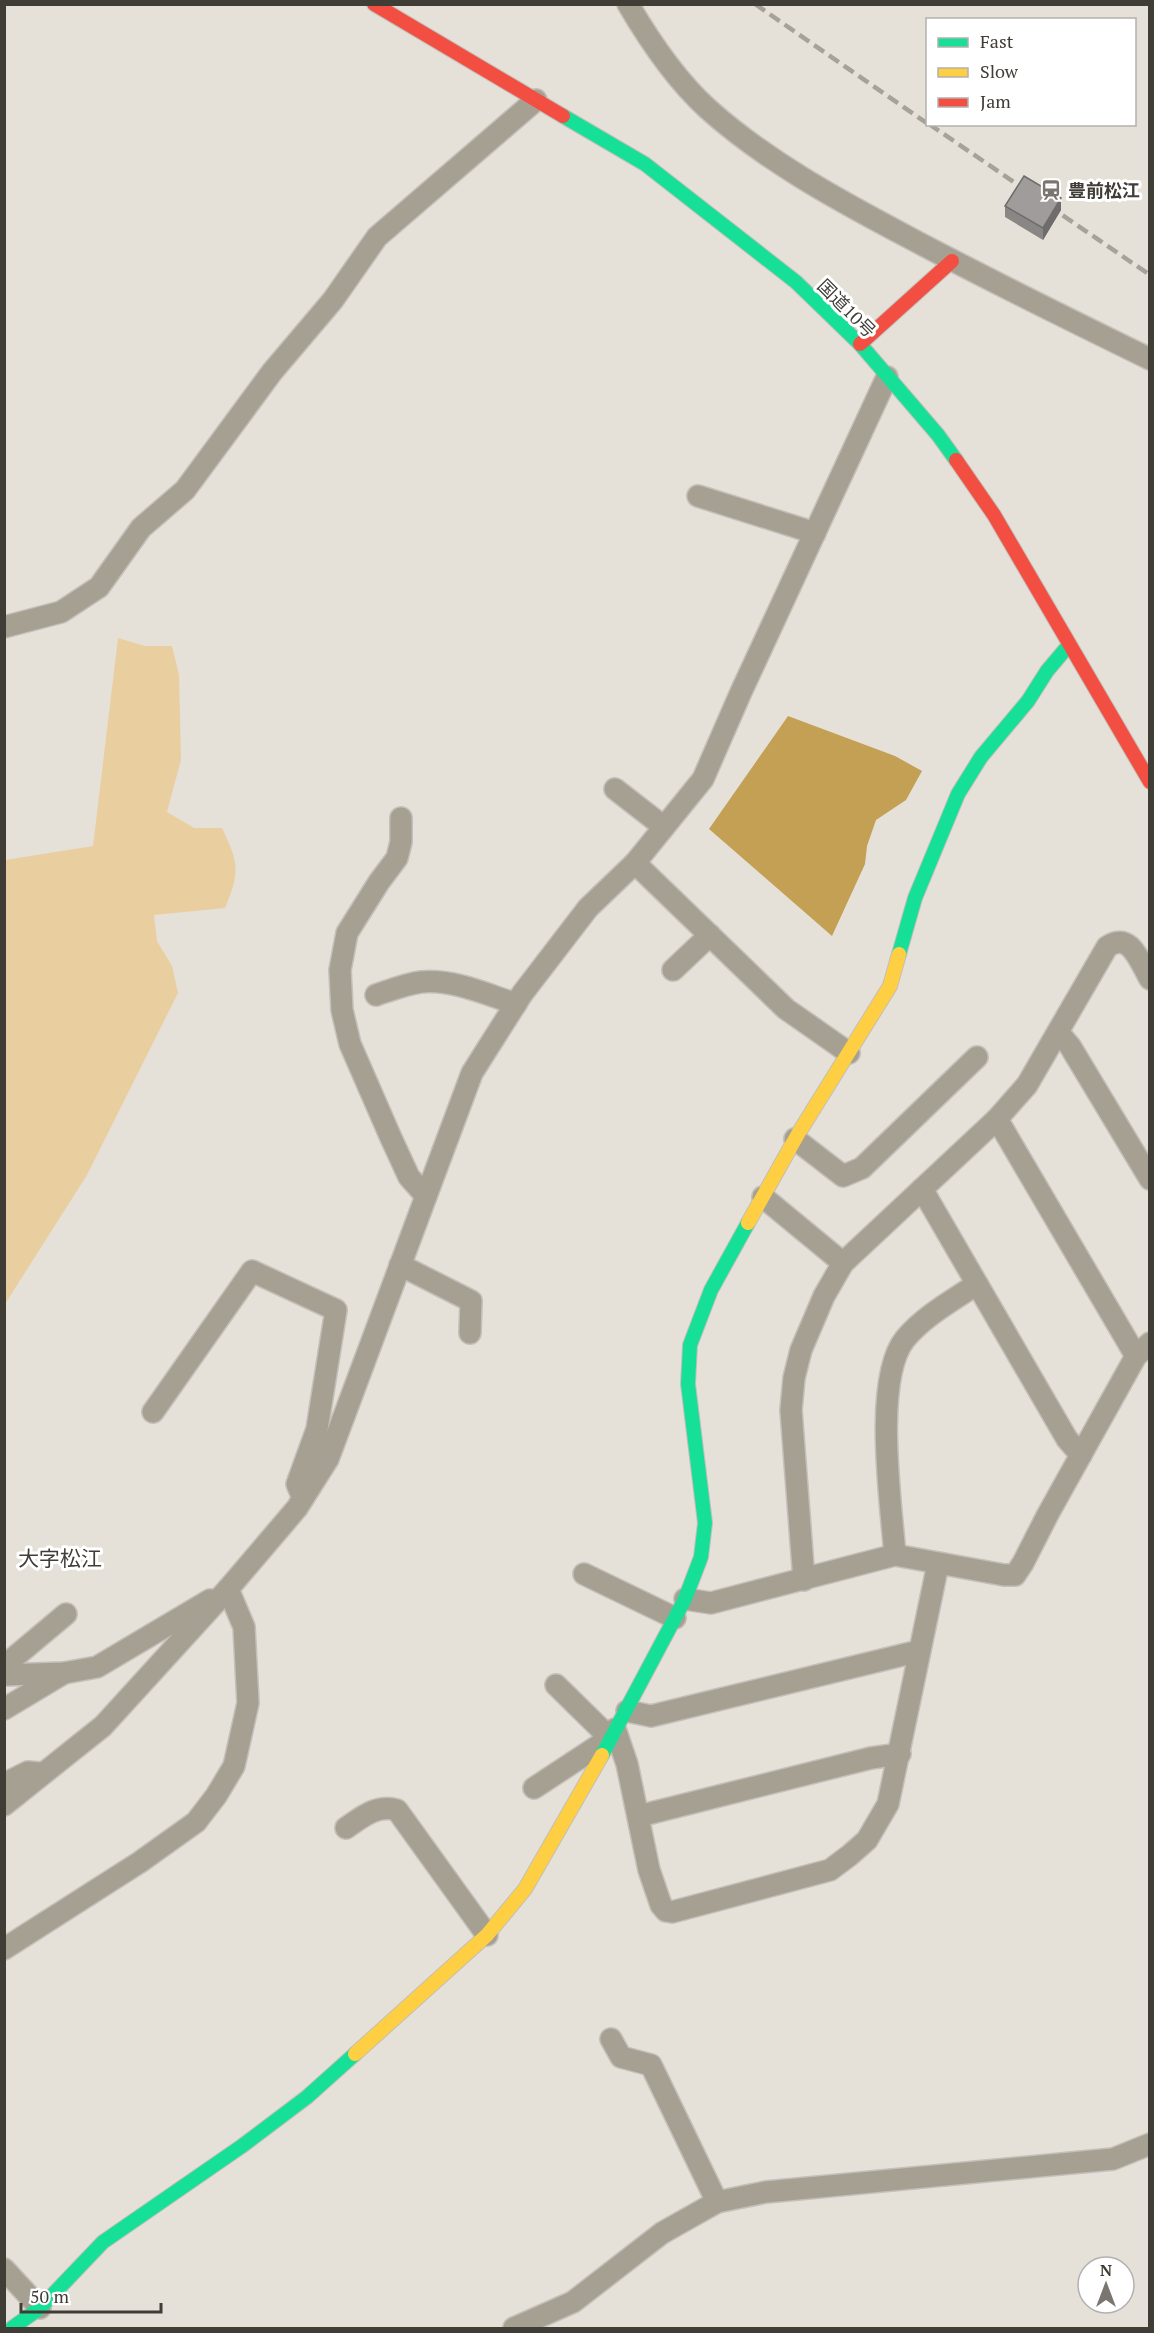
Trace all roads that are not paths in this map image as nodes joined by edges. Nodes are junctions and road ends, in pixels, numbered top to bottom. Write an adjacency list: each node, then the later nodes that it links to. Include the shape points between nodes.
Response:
1 (374, 4): 3 (main road, 国道10号)
2 (628, 4): 4 (street, via 656,50 707,108 772,158 846,204)
3 (536, 99): 5 (main road, 国道10号, via 645,164 719,219 796,282); 10 (street, via 377,237 186,490 141,528 99,586 61,612)
4 (952, 261): 5 (main road); 6 (street)
5 (860, 344): 7 (main road, 国道10号)
6 (1149, 359)
7 (886, 377): 9 (street); 11 (main road, 国道10号, via 938,435 994,515)
8 (698, 496): 9 (street)
9 (814, 532): 15 (street, via 703,779)
10 (4, 627)
11 (1069, 645): 12 (main road, 国道10号); 23 (main road, via 981,757 958,794 915,898 890,986)
12 (1149, 782)
13 (615, 789): 15 (street)
14 (401, 818): 29 (street, via 397,858 347,933 339,970 350,1044 409,1177)
15 (664, 827): 16 (street)
16 (635, 863): 17 (street); 21 (street, via 588,909)
17 (710, 935): 18 (street); 23 (street, via 786,1009)
18 (673, 970)
19 (1149, 979): 22 (street, via 1130,945 1114,942 1107,947)
20 (376, 995): 21 (street, via 407,984 441,982)
21 (516, 1004): 29 (street, via 472,1072)
22 (1058, 1032): 25 (street, via 1027,1085); 27 (street)
23 (849, 1053): 26 (main road)
24 (977, 1057): 26 (street, via 862,1168 843,1176)
25 (997, 1119): 28 (street); 35 (street)
26 (795, 1139): 30 (main road)
27 (1149, 1179)
28 (922, 1190): 31 (street); 33 (street)
29 (426, 1196): 32 (street)
30 (763, 1197): 31 (street); 44 (main road, via 711,1290 690,1345 688,1384 705,1523 701,1557)
31 (843, 1263): 42 (street, via 819,1306 794,1378 791,1410)
32 (400, 1265): 34 (street, via 471,1301); 38 (street, via 328,1459)
33 (977, 1284): 37 (street, via 1067,1439); 39 (street, via 928,1317 904,1341 891,1374 885,1408)
34 (470, 1333)
35 (1143, 1349): 37 (street)
36 (153, 1412): 38 (street, via 252,1271 336,1310 316,1429 297,1484)
37 (1081, 1455): 40 (street, via 1015,1575)
38 (303, 1498): 43 (street)
39 (895, 1555): 40 (street); 42 (street)
40 (938, 1564): 47 (street)
41 (584, 1574): 46 (street)
42 (804, 1580): 44 (street, via 711,1603)
43 (228, 1590): 49 (street, via 97,1667); 56 (street, via 104,1726); 63 (street, via 244,1627 248,1703 234,1766 216,1796 196,1822)
44 (685, 1599): 46 (main road)
45 (66, 1614): 48 (street)
46 (675, 1618): 53 (main road)
47 (919, 1651): 53 (street, via 651,1716); 55 (street)
48 (4, 1666)
49 (64, 1673): 50 (street); 52 (street)
50 (4, 1675)
51 (556, 1685): 54 (street)
52 (4, 1710)
53 (627, 1711): 54 (main road)
54 (613, 1734): 58 (street); 60 (street, via 627,1764); 62 (main road, via 525,1889)
55 (900, 1754): 60 (street); 60 (street, via 888,1804 879,1822 867,1840 830,1870 672,1912 660,1905)
56 (45, 1773): 57 (street, via 28,1772); 59 (street)
57 (4, 1784)
58 (534, 1788)
59 (4, 1805)
60 (639, 1816)
61 (346, 1828): 62 (street, via 369,1812 387,1807 397,1810)
62 (487, 1935): 68 (main road, via 307,2097 103,2242)
63 (4, 1949)
64 (611, 2039): 66 (street, via 621,2057 651,2065)
65 (1149, 2144): 66 (street, via 1113,2158 766,2192)
66 (717, 2202): 70 (street, via 662,2233 573,2302)
67 (4, 2269): 68 (street)
68 (40, 2308): 69 (main road)
69 (15, 2325)
70 (514, 2328)

